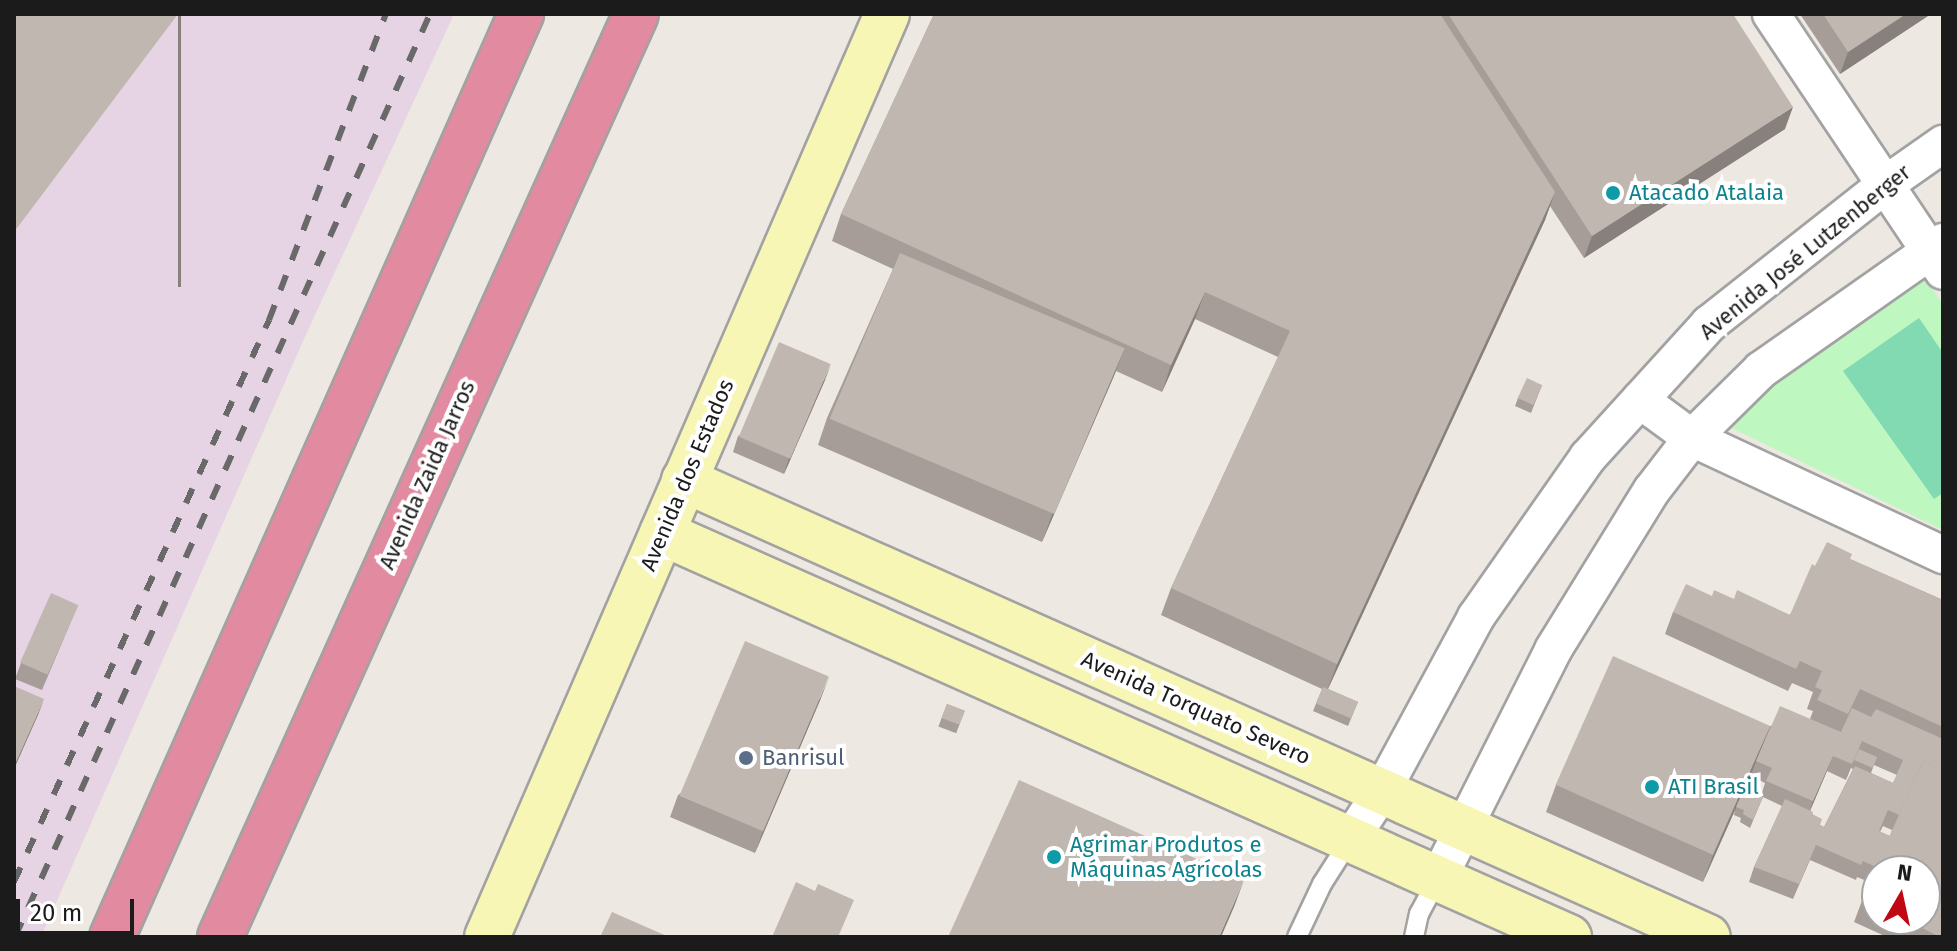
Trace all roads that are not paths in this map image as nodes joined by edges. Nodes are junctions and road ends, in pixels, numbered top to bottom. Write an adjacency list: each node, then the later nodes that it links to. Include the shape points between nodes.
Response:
1 (521, 14): 19 (highway)
2 (636, 14): 20 (highway, Avenida Zaida Jarros)
3 (887, 14): 10 (street, Avenida dos Estados)
4 (1771, 14): 6 (street)
5 (1943, 144): 6 (street, Avenida José Lutzenberger)
6 (1886, 184): 7 (street); 8 (street, Avenida José Lutzenberger, via 1709,324)
7 (1938, 255): 9 (street, via 1761,370)
8 (1640, 400): 9 (street); 15 (street, Avenida José Lutzenberger, via 1588,457 1476,617)
9 (1692, 438): 12 (street); 16 (street, via 1652,490 1553,650)
10 (684, 480): 11 (street, Avenida dos Estados); 13 (street, Avenida Torquato Severo)
11 (662, 533): 14 (street); 21 (street, Avenida dos Estados)
12 (1943, 555)
13 (1047, 642): 14 (street); 15 (street, Avenida Torquato Severo)
14 (1018, 692): 17 (street)
15 (1382, 791): 16 (street, Avenida Torquato Severo); 17 (street, Avenida José Lutzenberger)
16 (1462, 827): 18 (street); 25 (street, Avenida Torquato Severo)
17 (1350, 840): 18 (street); 22 (lane)
18 (1438, 879): 23 (lane, via 1419,914); 24 (street)
19 (112, 937)
20 (220, 937)
21 (487, 937)
22 (1297, 937)
23 (1414, 937)
24 (1569, 937)
25 (1708, 937)

